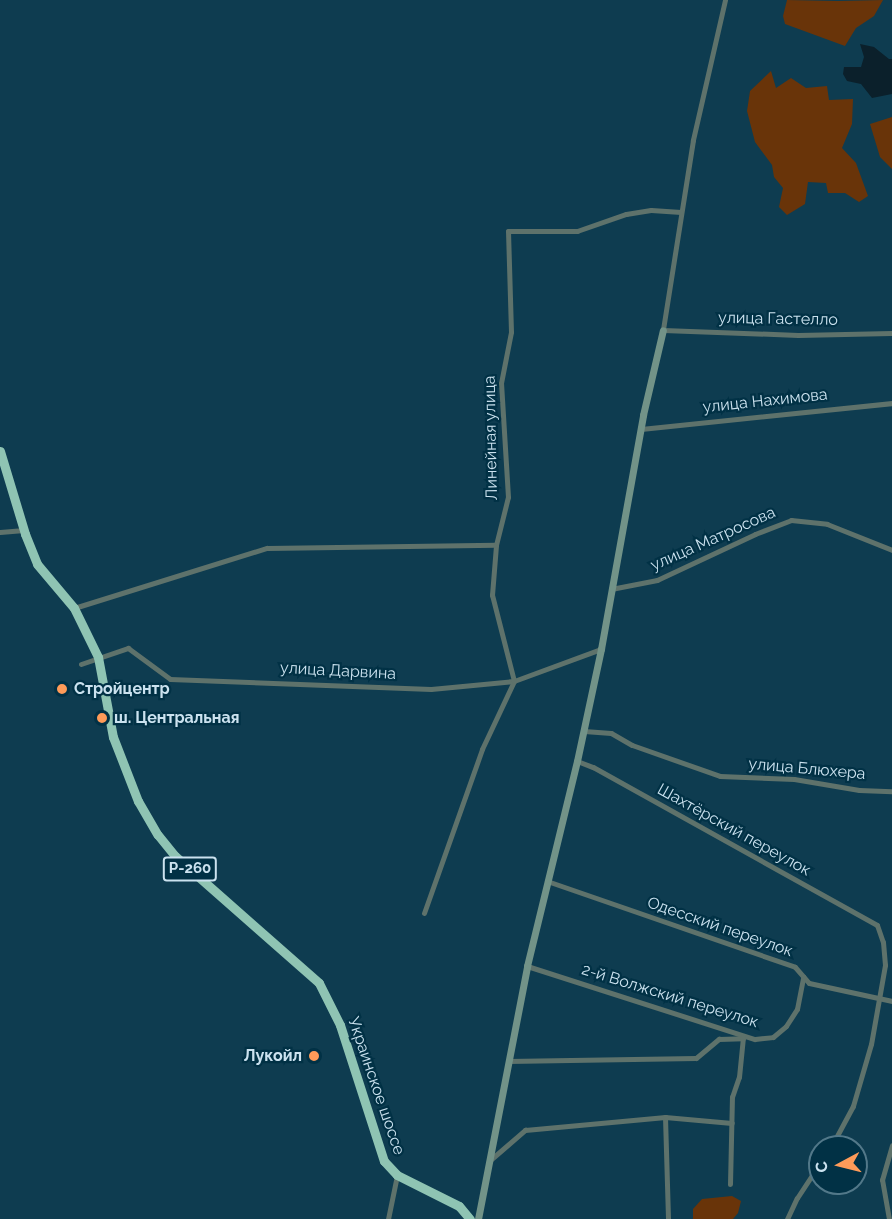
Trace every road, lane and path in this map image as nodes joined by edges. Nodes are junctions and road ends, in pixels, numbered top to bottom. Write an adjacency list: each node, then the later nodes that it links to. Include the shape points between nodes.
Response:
1 (726, 0): 2 (street, via 693,140)
2 (681, 212): 3 (street); 10 (street, Линейная улица, via 651,210 626,214 577,231 508,231 511,332 501,383 508,498)
3 (663, 330): 4 (street, улица Гастелло, via 798,335); 6 (street)
4 (892, 333)
5 (892, 403): 6 (street, улица Нахимова)
6 (641, 429): 12 (street)
7 (0, 451): 8 (highway, Украинское шоссе / Р-260)
8 (24, 530): 9 (street); 13 (highway, Украинское шоссе / Р-260, via 38,564)
9 (0, 532)
10 (496, 545): 13 (street, via 267,548); 17 (street, Линейная улица, via 492,595)
11 (892, 550): 12 (street, улица Матросова, via 827,524 791,520 657,580)
12 (611, 590): 14 (street)
13 (74, 608): 15 (highway, Украинское шоссе / Р-260)
14 (601, 649): 17 (street, улица Дарвина); 18 (street)
15 (98, 657): 16 (street, улица Дарвина); 17 (street, улица Дарвина, via 128,648 170,679 431,689); 36 (highway, Украинское шоссе / Р-260, via 113,737 138,801 175,856 319,983 340,1025 384,1161)
16 (81, 664)
17 (514, 681): 22 (street, via 482,749)
18 (584, 731): 19 (street); 20 (street, улица Блюхера, via 611,734 720,776 794,778 859,789)
19 (577, 761): 21 (street); 23 (street, Шахтёрский переулок, via 877,925)
20 (892, 790)
21 (547, 881): 25 (street); 26 (street, Одесский переулок, via 795,967)
22 (424, 913)
23 (883, 942): 24 (street); 27 (street, via 885,965)
24 (892, 942)
25 (526, 966): 29 (street, 2-й Волжский переулок); 30 (street)
26 (803, 977): 27 (street, Одесский переулок, via 809,983); 29 (street, 2-й Волжский переулок, via 796,1008 786,1026 773,1037)
27 (880, 999): 28 (street, Одесский переулок); 33 (street, via 872,1044 853,1106)
28 (892, 1001)
29 (743, 1037): 30 (street, via 719,1039 696,1058); 32 (street, via 739,1077 732,1097)
30 (508, 1061): 35 (street)
31 (665, 1117): 32 (street); 35 (street, via 525,1130); 41 (street)
32 (732, 1123): 38 (street)
33 (837, 1135)
34 (892, 1145): 43 (street, via 882,1180)
35 (489, 1162): 40 (street)
36 (397, 1175): 39 (street); 40 (highway, Украинское шоссе / Р-260)
37 (808, 1181): 42 (street)
38 (730, 1184)
39 (388, 1219)
40 (478, 1219)
41 (668, 1219)
42 (788, 1219)
43 (889, 1219)

